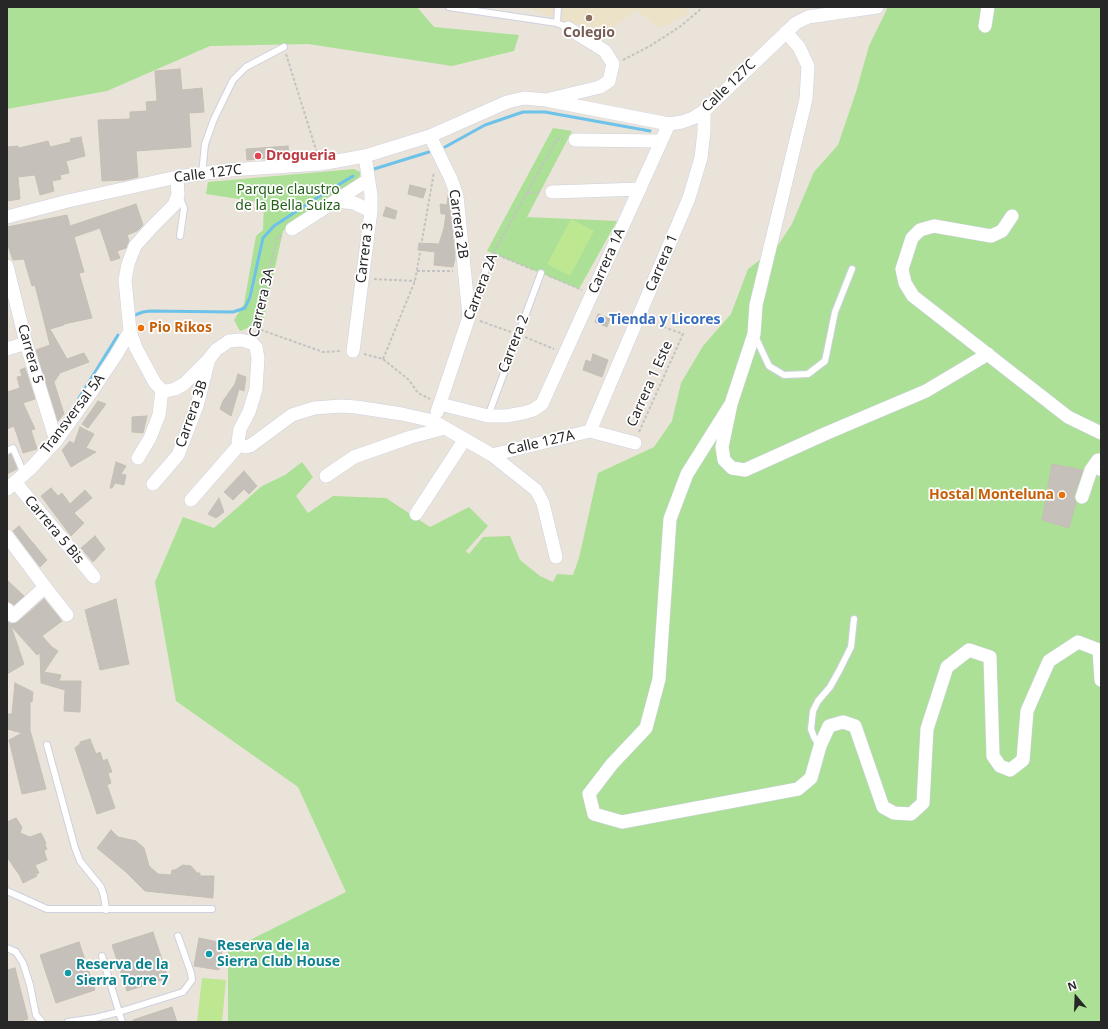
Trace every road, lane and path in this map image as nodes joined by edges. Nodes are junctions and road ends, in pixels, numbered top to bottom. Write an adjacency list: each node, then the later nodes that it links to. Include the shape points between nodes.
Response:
1 (449, 7): 6 (lane)
2 (558, 7): 6 (lane)
3 (703, 7): 10 (path, via 681,26 650,46)
4 (877, 7): 8 (street, Calle 127C, via 808,17)
5 (988, 7): 7 (street)
6 (563, 25): 10 (street, via 605,51)
7 (985, 26)
8 (786, 32): 12 (street, Calle 127C); 44 (street, via 799,47 808,66 806,99 756,305)
9 (284, 47): 19 (path); 21 (lane, via 246,66 233,80 205,144)
10 (613, 64): 11 (street, Calle 127C, via 609,80 600,87)
11 (546, 100): 13 (street, Calle 127C); 14 (street, Calle 127C, via 524,98 507,102)
12 (704, 111): 13 (street, Calle 127C, via 693,118); 42 (street, Carrera 1, via 700,158 689,198)
13 (669, 124): 17 (street, Carrera 1A)
14 (430, 136): 18 (street, Calle 127C); 20 (street, Carrera 2B)
15 (557, 139): 33 (path, Carrera 2A)
16 (575, 140): 17 (street)
17 (661, 141): 24 (street, Carrera 1A)
18 (365, 156): 19 (street, Calle 127C); 23 (street, Carrera 3)
19 (320, 164): 21 (street, Calle 127C)
20 (444, 165): 36 (path, via 434,173); 37 (street, Carrera 2B, via 457,196)
21 (202, 174): 22 (street, Calle 127C)
22 (177, 177): 26 (street); 30 (street, Calle 127C)
23 (368, 180): 27 (street); 28 (street, Carrera 3)
24 (640, 189): 25 (street); 55 (street, Carrera 1A, via 542,404 524,413)
25 (552, 192)
26 (178, 195): 32 (lane, via 184,208); 43 (street, via 174,205 136,246 128,264 125,280)
27 (336, 201): 28 (street, via 354,203); 31 (street)
28 (371, 210): 39 (street, Carrera 3)
29 (1012, 216): 49 (street, via 1002,232 991,236 934,226 920,230 912,238 902,269 905,283 913,296)
30 (7, 217)
31 (292, 229): 45 (path, Carrera 3A, via 277,238)
32 (180, 236)
33 (488, 264): 41 (lane, Carrera 2A)
34 (7, 266): 46 (street, Carrera 5)
35 (852, 269): 44 (lane, via 835,312 825,361 808,374 784,375 769,366)
36 (417, 271): 37 (path); 40 (path)
37 (464, 271): 41 (street, Carrera 2B)
38 (541, 273): 55 (lane, Carrera 2)
39 (362, 278): 40 (path); 48 (street, Carrera 3)
40 (415, 281): 50 (path)
41 (469, 317): 53 (street, Carrera 2A)
42 (638, 317): 58 (street, Carrera 1); 62 (path, Carrera 1 Este, via 683,334)
43 (130, 332): 52 (street, via 155,383); 61 (street, Transversal 5A)
44 (754, 334): 54 (street)
45 (252, 343): 51 (street, via 240,340 229,342 216,350); 63 (street, Carrera 3A, via 258,352 256,389 249,412 240,429)
46 (26, 344): 47 (street); 61 (street, Carrera 5)
47 (7, 349)
48 (353, 351)
49 (988, 354): 54 (street, via 926,391 745,470 732,468 724,460 722,447); 59 (street, via 1068,417)
50 (383, 359)
51 (209, 360): 52 (street, via 179,387); 71 (street, Carrera 3B, via 197,406 178,455)
52 (162, 390): 66 (street, via 159,415 150,438)
53 (440, 404): 55 (street); 56 (street, Carrera 2A)
54 (731, 404): 84 (street, via 687,474 670,519 659,679 646,728 612,764 589,794 594,814 622,822 798,789 811,778)
55 (488, 416)
56 (433, 421): 57 (street); 63 (street, via 356,407 314,408 292,415 250,446)
57 (445, 428): 60 (street); 69 (street, via 354,457)
58 (590, 432): 62 (street); 65 (street, Calle 127A)
59 (1101, 433)
60 (465, 439): 65 (street); 74 (street)
61 (56, 441): 70 (street, Transversal 5A)
62 (635, 443)
63 (240, 444): 73 (street)
64 (10, 450): 70 (lane)
65 (492, 455): 76 (street, via 536,490 543,503)
66 (138, 458)
67 (1101, 460): 68 (street, via 1098,460)
68 (1096, 471): 72 (street)
69 (326, 476)
70 (15, 482): 77 (street, Carrera 5 Bis)
71 (153, 484)
72 (1082, 497)
73 (191, 500)
74 (416, 514)
75 (7, 536): 78 (street)
76 (556, 558)
77 (94, 577)
78 (45, 588): 79 (street); 80 (street)
79 (10, 612)
80 (67, 615)
81 (854, 619): 84 (lane, via 850,647 830,687 813,711 811,729)
82 (1101, 680): 84 (street, via 1099,650 1078,642 1049,661 1027,711 1023,760 1010,770 1000,766 993,756 990,656 969,650 947,667 927,728 923,803 911,814 894,813 883,807 855,726 842,722 829,726)
83 (47, 745): 87 (lane, via 75,848 80,861 102,888)
84 (820, 746)
85 (7, 891): 87 (lane, via 47,909)
86 (212, 909): 87 (lane)
87 (106, 910)
88 (178, 936): 91 (lane, via 191,973 192,980 189,986 183,992)
89 (7, 948): 92 (lane, via 16,952 23,963)
90 (102, 956): 91 (lane)
91 (119, 1012): 95 (lane); 96 (lane)
92 (36, 1015): 93 (lane); 94 (lane)
93 (38, 1022)
94 (42, 1022)
95 (68, 1022)
96 (122, 1022)

